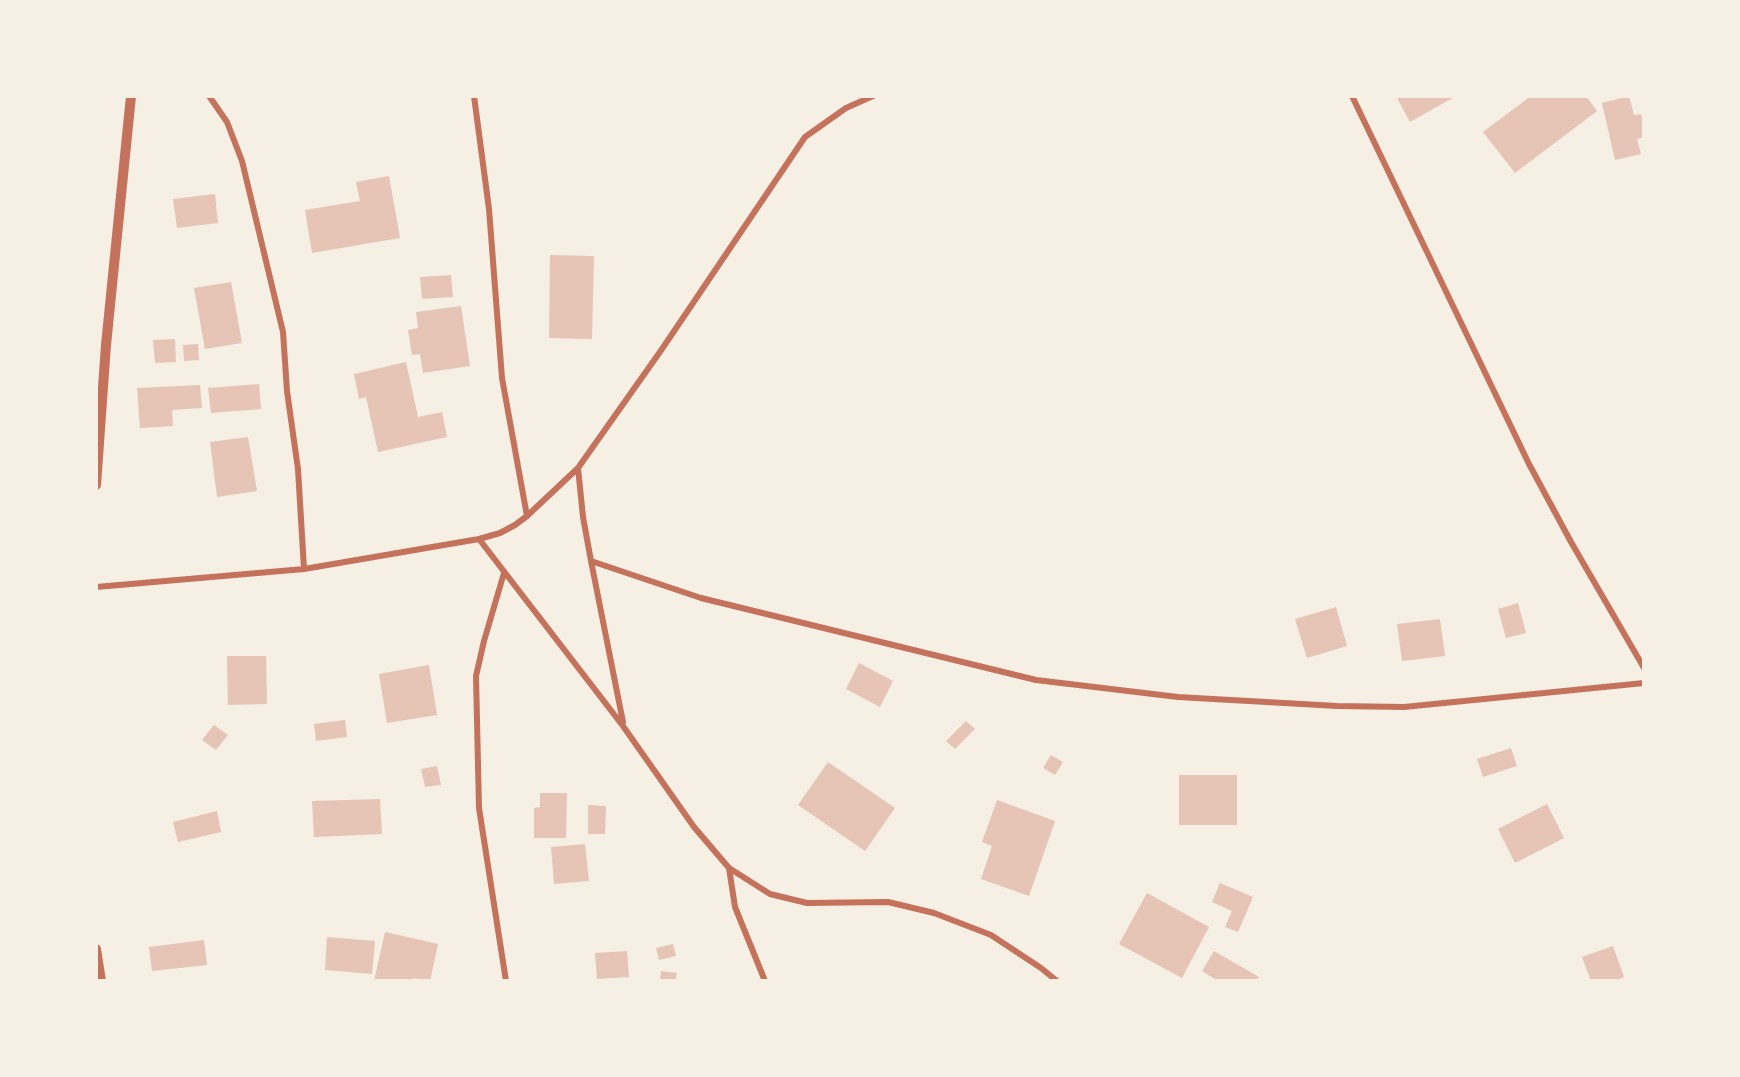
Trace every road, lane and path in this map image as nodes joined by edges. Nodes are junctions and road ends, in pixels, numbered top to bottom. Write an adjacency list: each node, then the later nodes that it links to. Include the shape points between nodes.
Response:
1 (131, 96): 7 (street)
2 (209, 96): 12 (street, via 226,122 242,161 283,332)
3 (474, 96): 9 (street, via 489,209 502,378)
4 (873, 96): 6 (street, via 846,108 804,137)
5 (1352, 96): 15 (street, via 1529,464)
6 (578, 468): 9 (street); 11 (street)
7 (97, 472): 8 (street)
8 (96, 485)
9 (527, 516): 10 (street, via 500,533)
10 (478, 539): 12 (street); 13 (street)
11 (591, 561): 16 (street, via 701,598 1036,680 1178,697 1404,707); 17 (street)
12 (304, 569): 14 (street)
13 (504, 573): 17 (street); 21 (street, via 476,676 479,808)
14 (96, 587)
15 (1644, 668)
16 (1644, 683)
17 (623, 726): 18 (street, via 694,827)
18 (729, 868): 22 (street, via 735,907); 23 (street, via 770,894 807,903 888,902 934,913 991,935)
19 (96, 949): 20 (street)
20 (101, 981)
21 (506, 981)
22 (765, 981)
23 (1057, 981)

